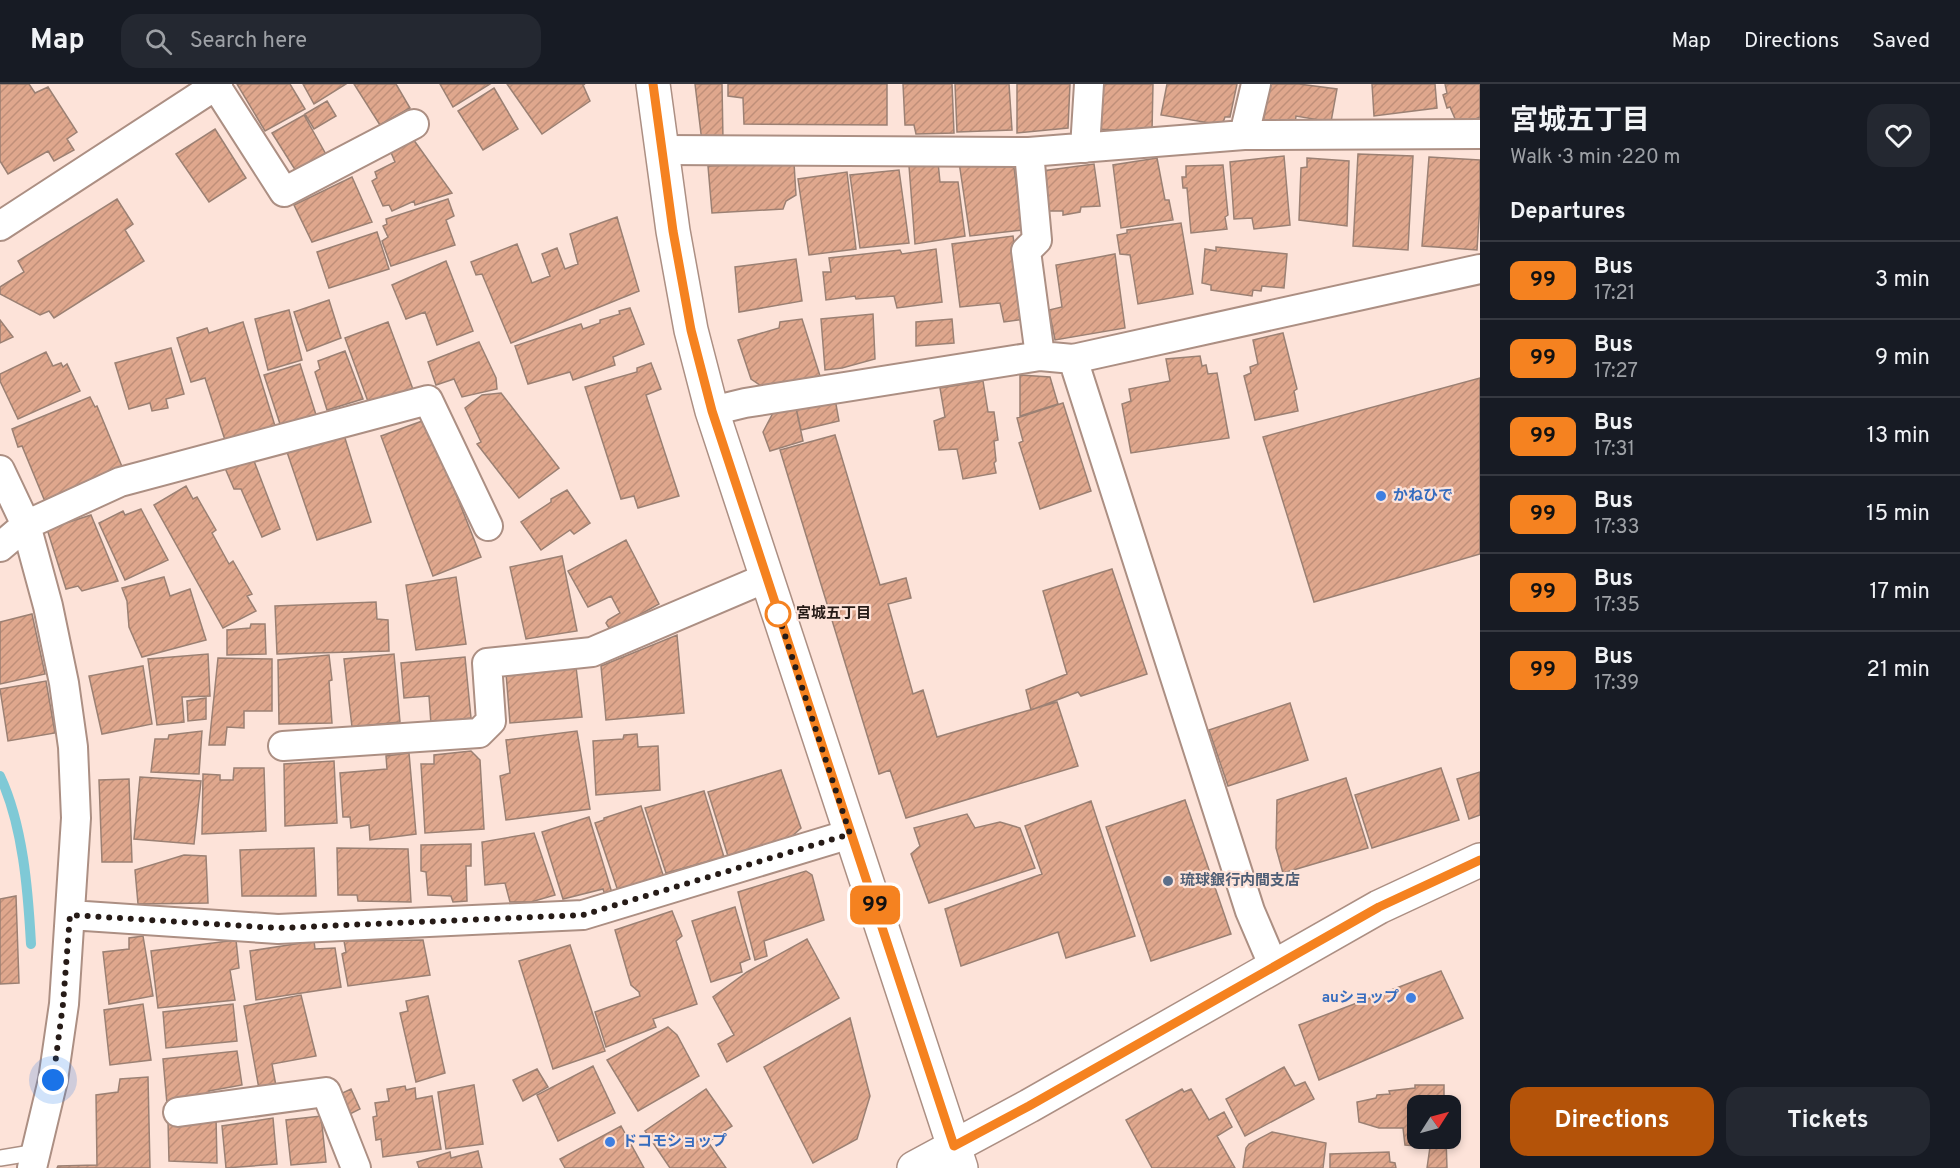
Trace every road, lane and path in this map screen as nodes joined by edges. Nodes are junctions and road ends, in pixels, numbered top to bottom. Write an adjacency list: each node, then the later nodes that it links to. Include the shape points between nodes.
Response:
1 (653, 84): 9 (street)
2 (1089, 84): 8 (street)
3 (1256, 84): 7 (street)
4 (217, 85): 5 (street, via 284,192); 11 (street)
5 (414, 124)
6 (1480, 134): 7 (street)
7 (1244, 135): 8 (street)
8 (1085, 148): 10 (street)
9 (662, 150): 10 (street); 15 (street, via 689,319)
10 (1029, 152): 13 (street, via 1037,240 1026,251)
11 (0, 226)
12 (1480, 269): 14 (street)
13 (1040, 356): 14 (street); 15 (street)
14 (1073, 359): 25 (street, via 1250,911)
15 (712, 411): 20 (street)
16 (0, 470): 17 (street)
17 (26, 525): 18 (street, via 120,482 428,400); 19 (street); 24 (street, via 48,606 73,747 76,818)
18 (488, 526)
19 (0, 547)
20 (766, 578): 21 (street, via 592,652 487,663 491,720 479,733); 22 (street)
21 (283, 746)
22 (850, 834): 24 (street, via 583,915 278,928); 27 (street)
23 (1480, 860): 25 (street, via 1379,907)
24 (70, 915): 29 (street, via 53,1080)
25 (1274, 968): 27 (street)
26 (178, 1112): 30 (street, via 326,1092)
27 (958, 1157): 31 (street)
28 (0, 1158): 29 (lane)
29 (34, 1160)
30 (356, 1168)
31 (914, 1168)

